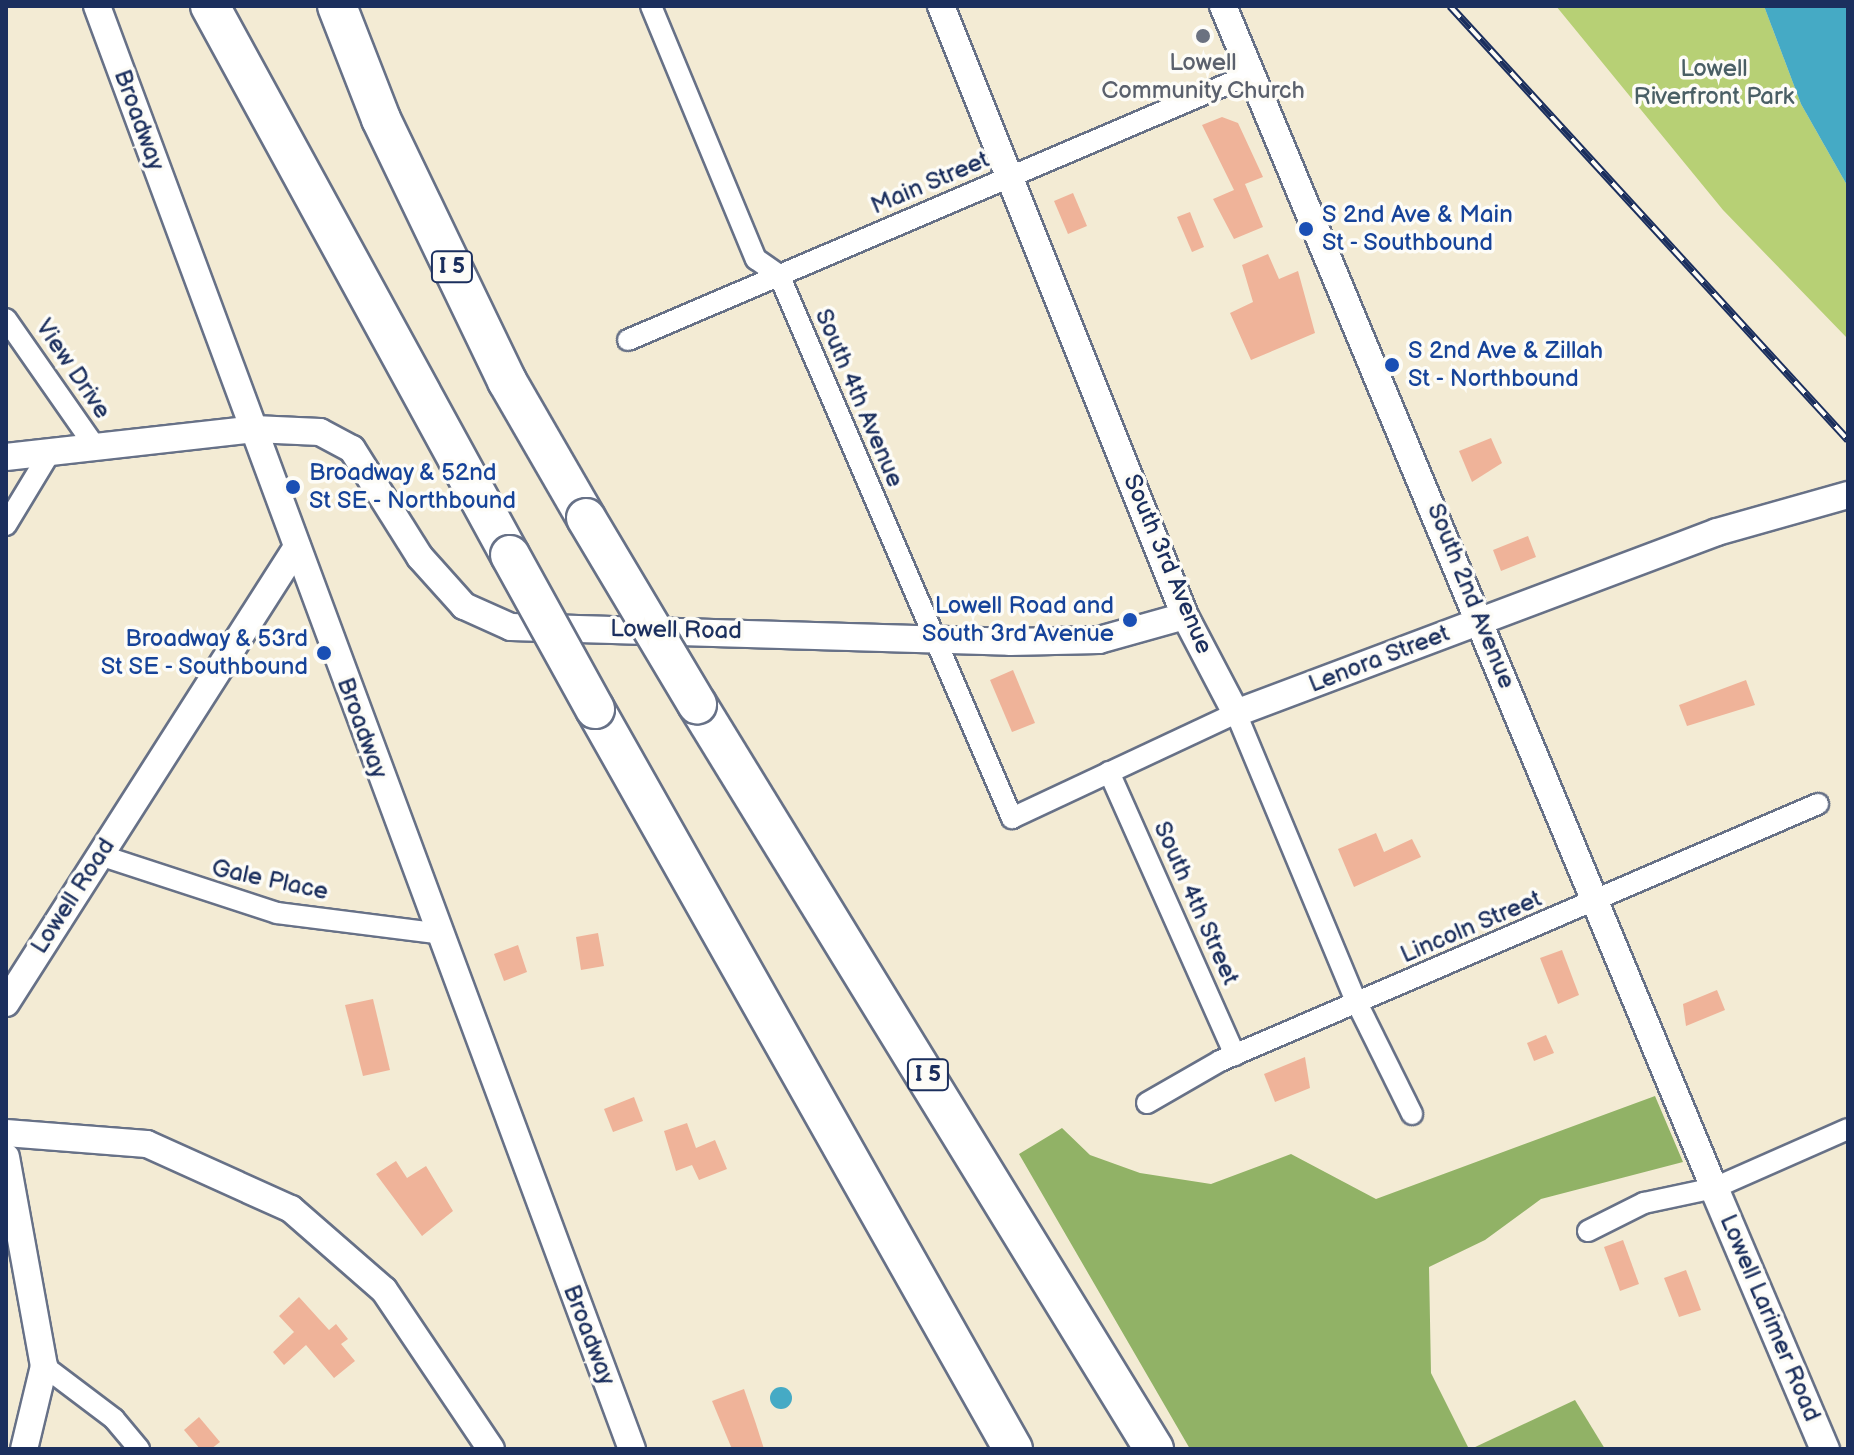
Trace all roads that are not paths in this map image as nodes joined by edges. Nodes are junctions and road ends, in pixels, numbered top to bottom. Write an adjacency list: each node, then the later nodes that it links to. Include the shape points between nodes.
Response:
1 (97, 6): 12 (street, Broadway)
2 (210, 6): 44 (highway, bridge, via 595,709)
3 (337, 6): 45 (highway, I 5, bridge, via 381,119 507,381 697,704)
4 (651, 6): 9 (street, South 4th Avenue, via 756,259)
5 (941, 6): 8 (street, South 3rd Avenue)
6 (1223, 6): 7 (street, South 2nd Avenue)
7 (1251, 74): 8 (street, Main Street); 20 (street, South 2nd Avenue)
8 (1012, 177): 9 (street, Main Street); 19 (street, South 3rd Avenue)
9 (779, 275): 11 (street, Main Street); 21 (street, South 4th Avenue)
10 (6, 319): 13 (street, View Drive)
11 (628, 340)
12 (254, 429): 13 (street, Lowell Road); 18 (street, Broadway); 21 (street, Lowell Road, via 320,432 352,449 420,557 464,606 511,627)
13 (96, 448): 14 (street, Lowell Road)
14 (49, 454): 15 (street, Lowell Road); 17 (street)
15 (6, 457)
16 (1848, 495): 20 (street, Lenora Street, via 1717,532)
17 (6, 525)
18 (297, 547): 26 (street, Lowell Road); 28 (street, Broadway)
19 (1185, 616): 21 (street, Lowell Road, via 1099,640); 22 (street, South 3rd Avenue)
20 (1482, 621): 22 (street, Lenora Street); 27 (street, South 2nd Avenue)
21 (932, 635): 25 (street, South 4th Avenue)
22 (1236, 713): 23 (street, Lenora Street); 30 (street, South 3rd Avenue)
23 (1109, 772): 25 (street, Lenora Street); 31 (street, South 4th Street)
24 (1818, 804): 27 (street, Lincoln Street)
25 (1012, 818)
26 (100, 855): 28 (street, Gale Place, via 277,913); 29 (street, Lowell Road)
27 (1595, 903): 30 (street, Lincoln Street); 37 (street, South 2nd Avenue)
28 (436, 933): 43 (street, Broadway)
29 (6, 1003)
30 (1357, 1003): 31 (street, Lincoln Street); 33 (street, South 3rd Avenue)
31 (1235, 1055): 32 (street, Lincoln Street)
32 (1147, 1103)
33 (1412, 1114)
34 (1848, 1129): 37 (street)
35 (6, 1133): 42 (street, via 147,1144 262,1190 384,1290)
36 (6, 1157): 39 (street)
37 (1714, 1188): 38 (street, via 1644,1203); 46 (main road, Lowell Larimer Road)
38 (1588, 1231)
39 (44, 1366): 40 (street); 41 (street, via 114,1419)
40 (24, 1449)
41 (139, 1449)
42 (491, 1449)
43 (632, 1449)
44 (1013, 1449)
45 (1154, 1449)
46 (1825, 1449)

